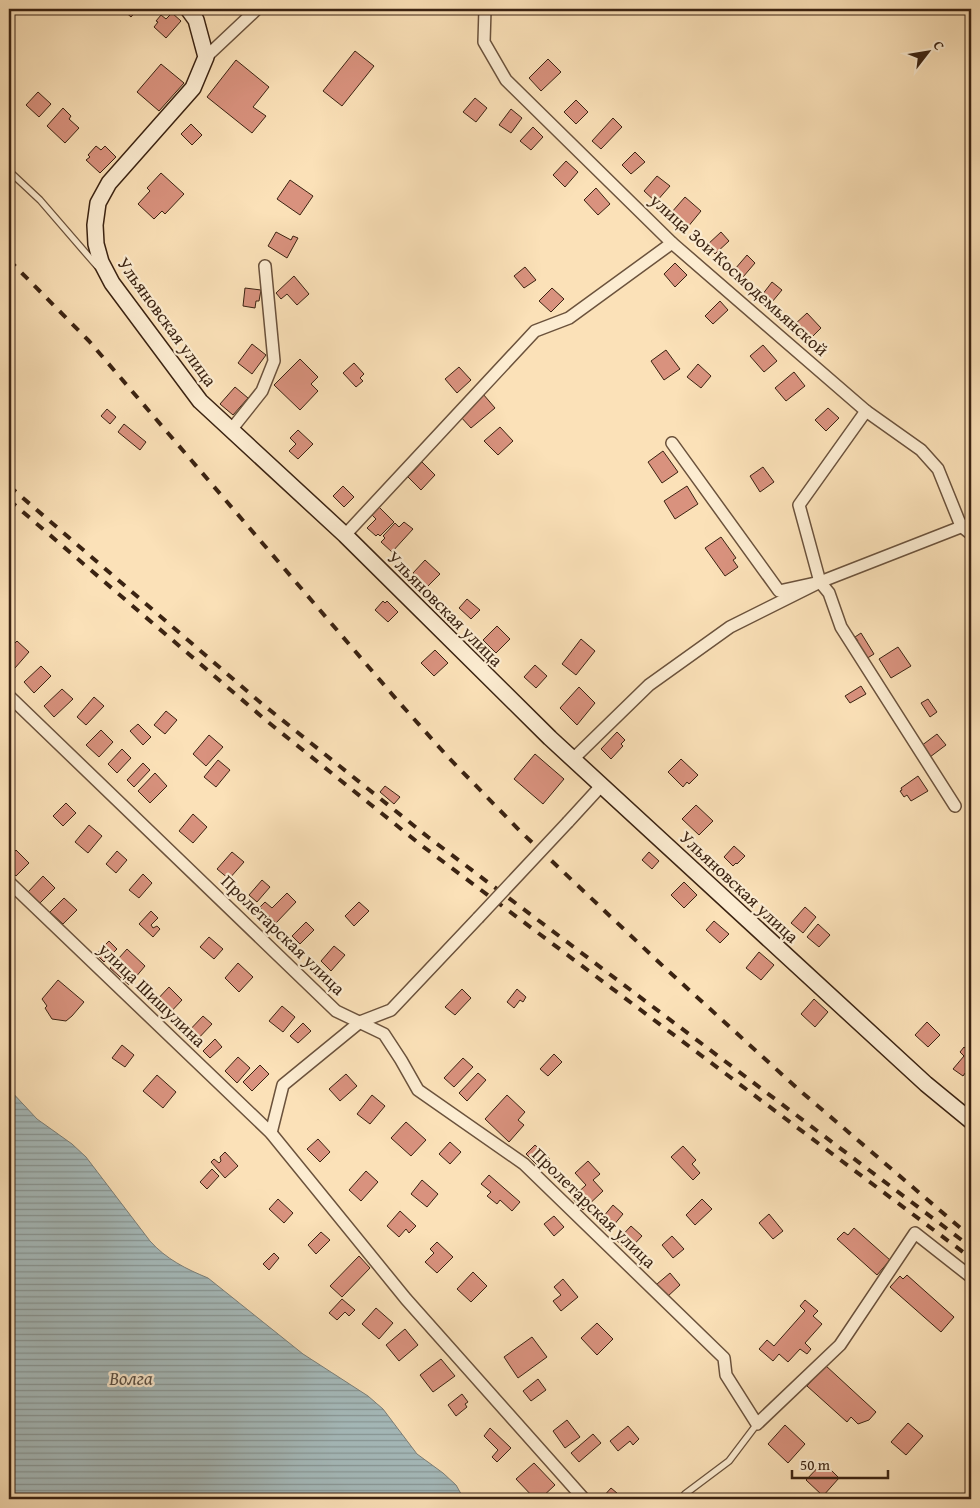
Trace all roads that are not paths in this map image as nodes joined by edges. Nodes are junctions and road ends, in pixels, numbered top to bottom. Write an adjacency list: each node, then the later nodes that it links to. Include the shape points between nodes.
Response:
1 (188, 9): 4 (main road, via 196,20)
2 (257, 9): 4 (street)
3 (485, 9): 6 (street, улица Зои Космодемьянской, via 484,42 506,80)
4 (206, 57): 8 (main road, Ульяновская улица, via 192,88 109,183 98,203 96,244)
5 (9, 171): 8 (lane, via 40,200)
6 (672, 243): 9 (street, улица Зои Космодемьянской); 14 (street, via 569,318 535,331)
7 (265, 266): 10 (street, via 274,361 262,391)
8 (112, 283): 10 (main road, Ульяновская улица, via 200,401)
9 (866, 411): 12 (street, улица Зои Космодемьянской, via 921,450 938,469); 15 (street, via 799,505)
10 (231, 430): 14 (main road, Ульяновская улица)
11 (672, 442): 15 (street, via 779,591)
12 (966, 525): 13 (street); 15 (street)
13 (971, 534)
14 (344, 535): 17 (main road, Ульяновская улица)
15 (820, 582): 17 (street, via 730,627 681,662 649,685); 19 (street, via 829,593 841,627)
16 (9, 696): 21 (street, Пролетарская улица, via 336,1011)
17 (572, 760): 18 (main road, Ульяновская улица)
18 (601, 786): 21 (street, bridge, via 391,1010); 22 (main road, Ульяновская улица, via 926,1084)
19 (955, 806)
20 (9, 882): 23 (street, улица Шишулина)
21 (360, 1022): 23 (street, via 283,1085); 25 (street, Пролетарская улица, via 384,1034 418,1090 524,1164 724,1358 726,1375)
22 (971, 1121)
23 (270, 1133): 26 (street, улица Шишулина, via 406,1299)
24 (971, 1277): 25 (street, via 915,1233 840,1345)
25 (757, 1424): 27 (lane, via 729,1461)
26 (584, 1499)
27 (681, 1499)

